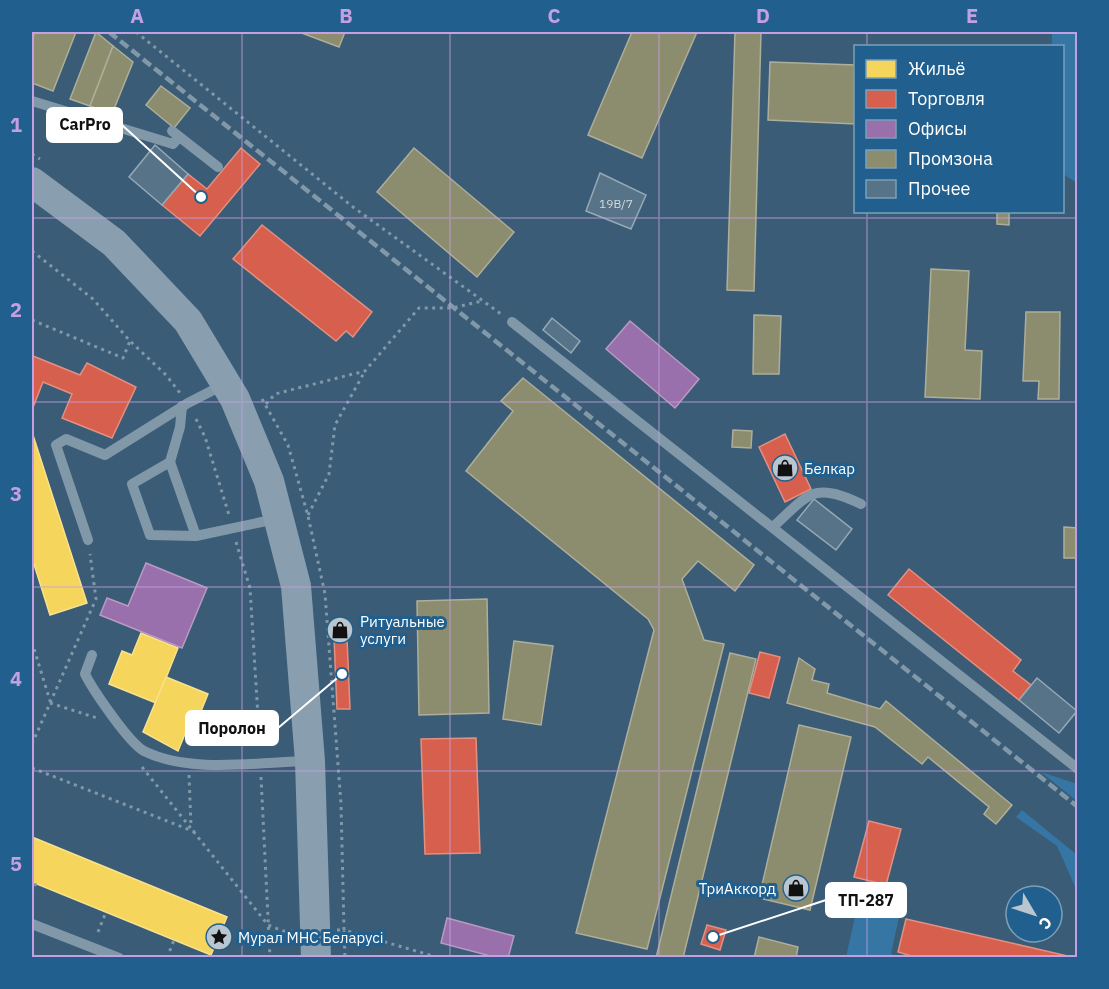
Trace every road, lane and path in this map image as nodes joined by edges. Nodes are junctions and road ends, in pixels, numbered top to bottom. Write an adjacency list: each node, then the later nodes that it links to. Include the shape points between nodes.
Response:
1 (136, 32): 6 (path, via 353,207)
2 (32, 101): 3 (lane, via 173,144 176,134)
3 (218, 166)
4 (32, 182): 11 (main road, via 114,243 188,321)
5 (32, 251): 9 (path, via 93,299)
6 (482, 301): 8 (path); 10 (path, via 452,308 419,308)
7 (32, 320): 9 (path, via 123,358)
8 (512, 322): 18 (lane)
9 (130, 341): 13 (path, via 166,375)
10 (365, 371): 12 (path, via 275,394); 16 (path, via 335,425 329,474)
11 (226, 383): 13 (lane); 17 (main road, via 269,481)
12 (267, 404)
13 (185, 405): 14 (lane); 19 (path, via 205,437); 21 (lane, via 105,455 66,439 56,445)
14 (170, 462): 20 (lane); 20 (lane, via 132,484 150,535)
15 (861, 504): 18 (lane, via 831,491 818,492)
16 (308, 516)
17 (279, 518): 19 (lane); 27 (main road, via 296,586)
18 (773, 527): 32 (lane)
19 (233, 529): 20 (lane); 28 (path, via 250,588)
20 (196, 536)
21 (88, 540): 24 (path, via 96,599)
22 (32, 642): 24 (path)
23 (92, 655): 30 (lane, via 85,674 96,696 143,750)
24 (50, 703): 25 (path); 26 (path)
25 (103, 720)
26 (32, 744)
27 (310, 761): 28 (lane); 47 (main road)
28 (260, 762): 30 (lane); 39 (path)
29 (140, 764): 33 (path)
30 (189, 765): 33 (path)
31 (32, 768): 34 (path)
32 (1077, 770)
33 (191, 826): 34 (path)
34 (197, 832): 39 (path)
35 (36, 883): 36 (path)
36 (32, 893)
37 (106, 912): 42 (path)
38 (32, 924): 44 (lane)
39 (268, 925): 41 (path); 46 (path)
40 (344, 930): 48 (path)
41 (288, 931)
42 (98, 932)
43 (174, 940): 45 (path)
44 (119, 957)
45 (167, 957)
46 (270, 957)
47 (316, 957)
48 (440, 957)

